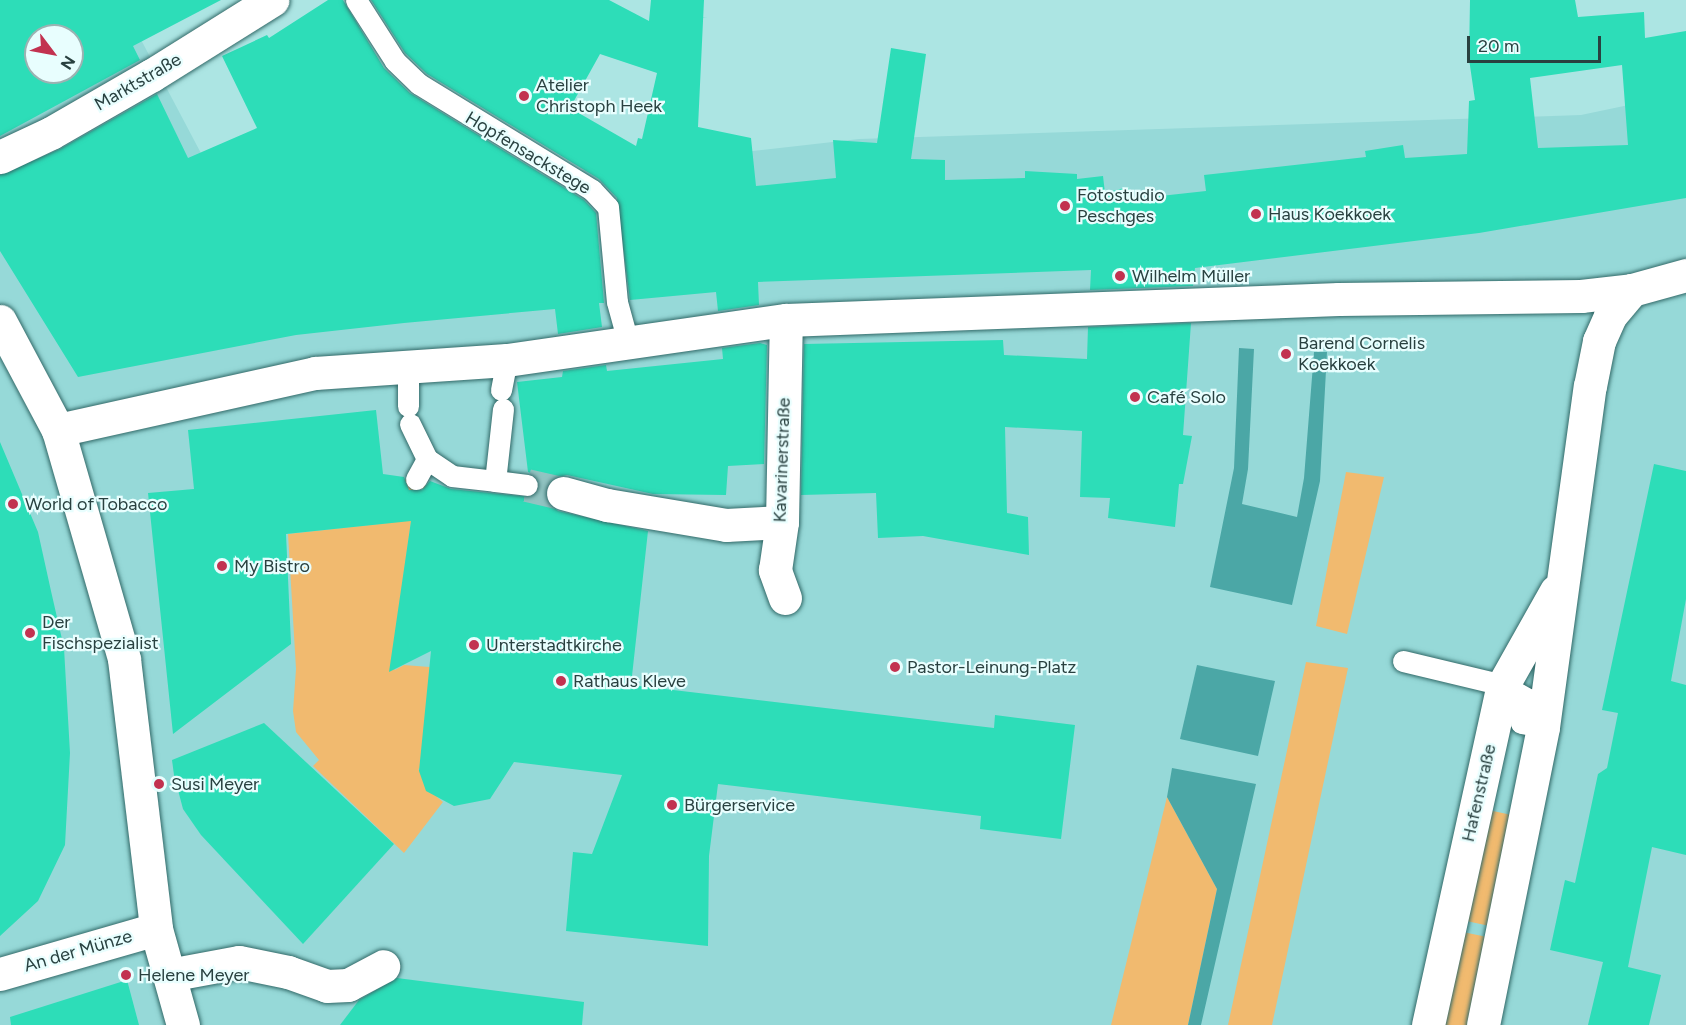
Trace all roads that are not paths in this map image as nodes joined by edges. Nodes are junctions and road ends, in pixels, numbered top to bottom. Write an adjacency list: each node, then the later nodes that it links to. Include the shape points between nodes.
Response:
1 (272, 0): 3 (street, Marktstraße, via 142,81)
2 (356, 0): 8 (lane, Hopfensackstege, via 395,61 419,84 592,190 608,207 617,303)
3 (0, 157)
4 (1686, 275): 5 (street)
5 (1632, 290): 6 (street, via 1581,296 1339,299); 18 (street, via 1611,316 1599,341)
6 (786, 320): 8 (street); 17 (street, Kavarinerstraße)
7 (0, 321): 11 (street)
8 (628, 342): 10 (street)
9 (408, 367): 10 (street); 11 (street, via 315,373); 12 (lane, via 409,415)
10 (504, 386): 14 (lane)
11 (58, 430): 23 (street, via 124,659)
12 (427, 459): 13 (lane); 14 (lane, via 452,476)
13 (416, 479)
14 (495, 481): 15 (lane)
15 (527, 485)
16 (562, 493): 17 (street, via 607,505 726,525)
17 (782, 522): 19 (street, Kavarinerstraße, via 775,570)
18 (1565, 574): 21 (street, Hafenstraße); 22 (street)
19 (785, 598)
20 (1403, 661): 21 (lane)
21 (1503, 685): 22 (lane, via 1526,698 1521,723); 28 (street, Hafenstraße)
22 (1543, 727): 29 (street)
23 (156, 929): 25 (street, An der Münze); 26 (street)
24 (383, 966): 26 (street, via 348,985 327,986 288,972 239,962)
25 (0, 974)
26 (170, 975): 27 (street)
27 (183, 1025)
28 (1428, 1025)
29 (1483, 1025)

